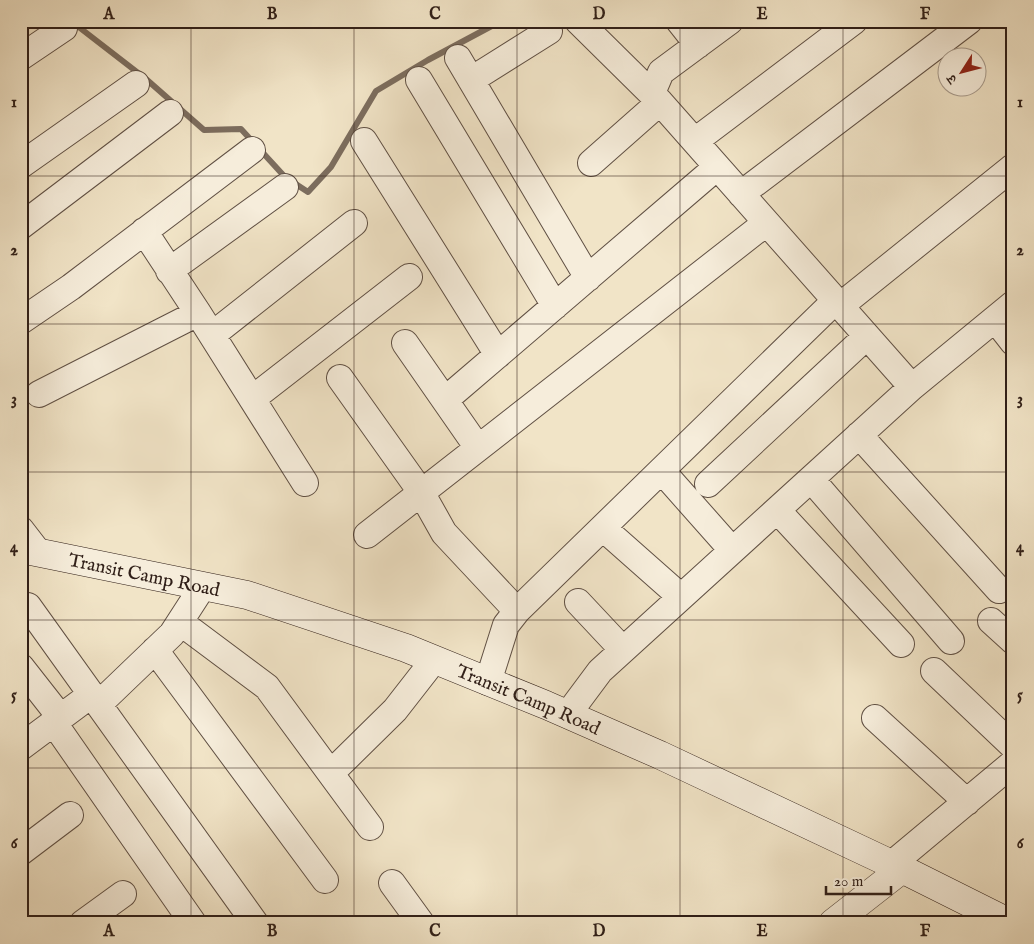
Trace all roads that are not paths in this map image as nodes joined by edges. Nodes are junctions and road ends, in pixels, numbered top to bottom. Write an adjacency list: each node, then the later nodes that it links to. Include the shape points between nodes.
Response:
1 (578, 21): 14 (street)
2 (679, 21): 8 (street)
3 (730, 21): 8 (street)
4 (854, 21): 17 (street)
5 (969, 21): 24 (street)
6 (64, 28): 9 (street)
7 (549, 31): 12 (street)
8 (698, 45): 14 (street, via 661,72)
9 (21, 56)
10 (458, 58): 12 (street)
11 (419, 80): 33 (street)
12 (471, 80): 31 (street)
13 (136, 84): 20 (street)
14 (656, 98): 17 (street); 19 (street)
15 (170, 113): 27 (street)
16 (364, 141): 41 (street)
17 (695, 141): 21 (street)
18 (252, 150): 28 (street)
19 (590, 163)
20 (21, 165)
21 (718, 167): 24 (street); 31 (street)
22 (1013, 167): 32 (street)
23 (285, 187): 29 (street)
24 (741, 194): 26 (street)
25 (354, 222): 37 (street)
26 (766, 223): 32 (street); 48 (street)
27 (21, 226)
28 (144, 231): 29 (street); 36 (street)
29 (169, 271): 35 (street)
30 (409, 276): 45 (street)
31 (588, 278): 33 (street)
32 (837, 303): 38 (street); 49 (street)
33 (555, 306): 41 (street)
34 (1004, 312): 39 (street); 43 (street)
35 (198, 313): 37 (street); 44 (street)
36 (21, 321)
37 (212, 335): 45 (street)
38 (866, 336): 43 (street); 52 (street)
39 (1013, 342)
40 (405, 343): 46 (street)
41 (498, 355): 46 (street)
42 (340, 378): 53 (street)
43 (912, 387): 47 (street)
44 (39, 394)
45 (252, 399): 51 (street)
46 (446, 400): 48 (street)
47 (859, 435): 50 (street); 61 (street)
48 (478, 448): 53 (street)
49 (662, 471): 55 (street); 59 (street)
50 (811, 479): 54 (street); 68 (street)
51 (305, 482)
52 (708, 484)
53 (421, 492): 57 (street); 65 (street, via 444,532)
54 (777, 510): 59 (street); 70 (street)
55 (603, 528): 62 (street); 65 (street)
56 (21, 530): 58 (street)
57 (367, 535)
58 (29, 550): 60 (main road, Transit Camp Road)
59 (732, 550): 62 (street)
60 (203, 586): 67 (street); 73 (main road, Transit Camp Road, via 247,595)
61 (999, 590)
62 (681, 597): 72 (street)
63 (578, 602): 72 (street)
64 (28, 606): 77 (street)
65 (517, 611): 76 (street, via 506,625)
66 (991, 620): 69 (street)
67 (180, 622): 71 (street); 84 (street, via 267,687)
68 (952, 641)
69 (1013, 641)
70 (901, 644)
71 (156, 650): 77 (street); 90 (street)
72 (623, 650): 78 (street, via 600,671)
73 (434, 660): 76 (main road, Transit Camp Road); 84 (street, via 395,710)
74 (21, 667): 80 (street)
75 (934, 670): 81 (street)
76 (488, 682): 78 (main road, Transit Camp Road)
77 (96, 699): 80 (street); 95 (street)
78 (568, 714): 89 (main road, Transit Camp Road)
79 (875, 718): 85 (street)
80 (57, 720): 82 (street); 94 (street)
81 (1013, 746)
82 (21, 747)
83 (1013, 763): 85 (street)
84 (331, 773): 87 (street)
85 (967, 802): 89 (street)
86 (70, 815): 88 (street)
87 (370, 827)
88 (21, 852)
89 (897, 866): 97 (main road); 98 (main road, Transit Camp Road)
90 (325, 880)
91 (392, 883): 96 (street)
92 (123, 894): 93 (street)
93 (83, 923)
94 (193, 923)
95 (254, 923)
96 (421, 923)
97 (832, 923)
98 (1010, 923)

